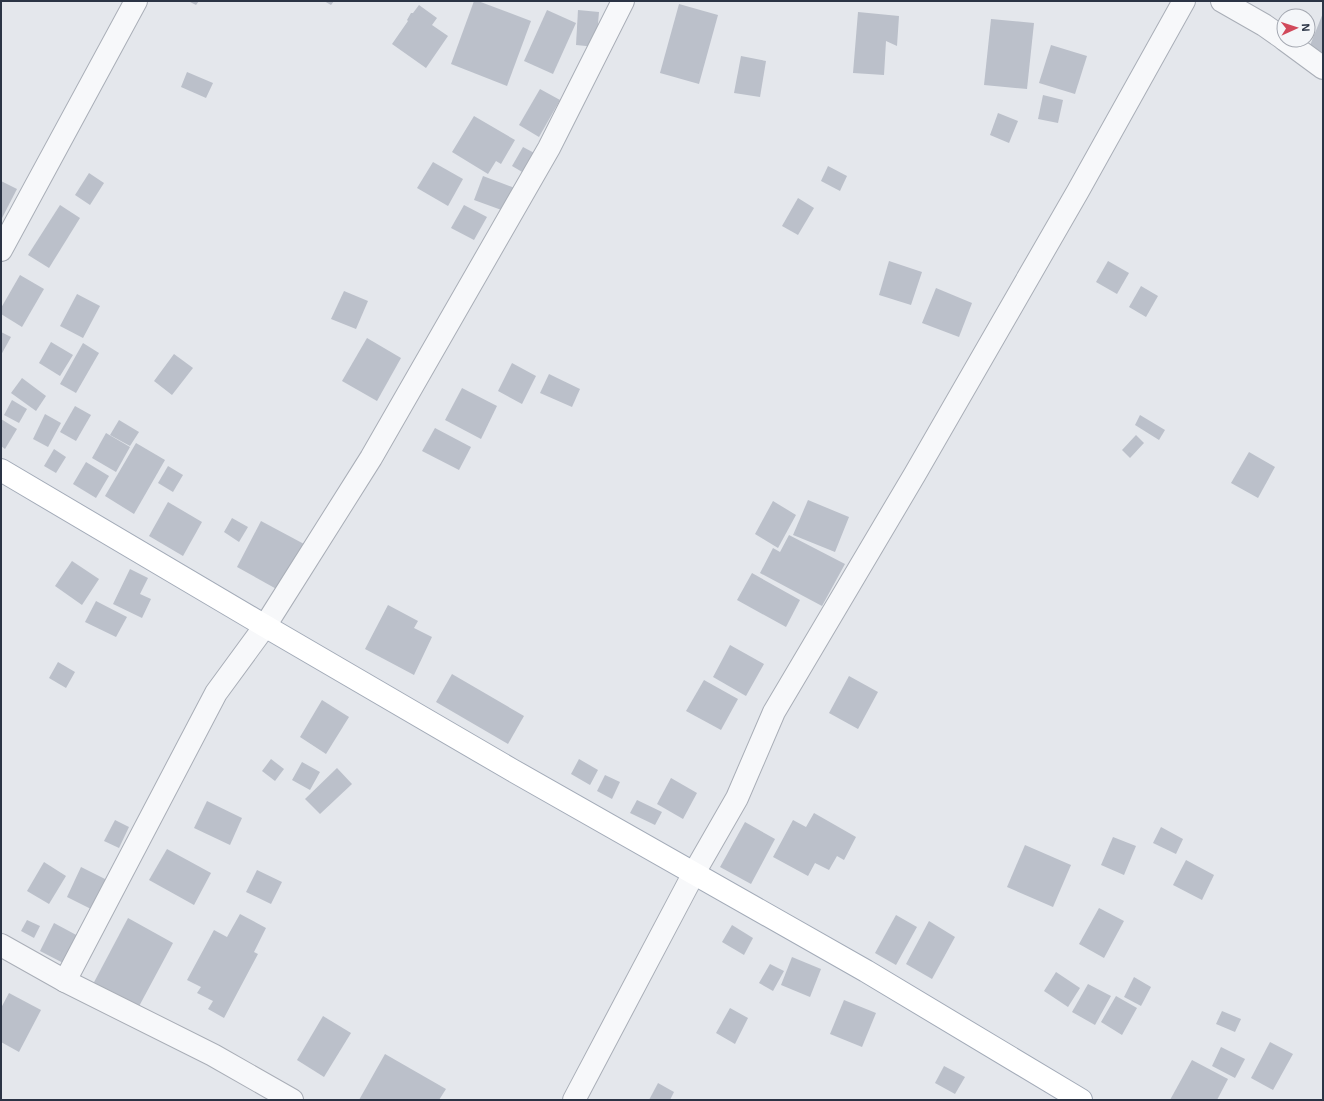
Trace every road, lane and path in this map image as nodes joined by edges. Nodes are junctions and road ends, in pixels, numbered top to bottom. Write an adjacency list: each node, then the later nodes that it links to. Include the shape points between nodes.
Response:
1 (136, 1): 8 (street)
2 (622, 1): 10 (street, via 549,148 475,280 371,458)
3 (1184, 1): 11 (street, via 916,474 774,712 737,798)
4 (1222, 1): 5 (street)
5 (1276, 34)
6 (1295, 48): 7 (street)
7 (1323, 68)
8 (1, 250)
9 (1, 470): 10 (main road)
10 (265, 626): 11 (main road); 13 (street, via 216,693)
11 (694, 873): 15 (street); 16 (main road, via 866,971)
12 (1, 945): 13 (street)
13 (65, 980): 14 (street)
14 (292, 1100)
15 (574, 1100)
16 (1081, 1100)

